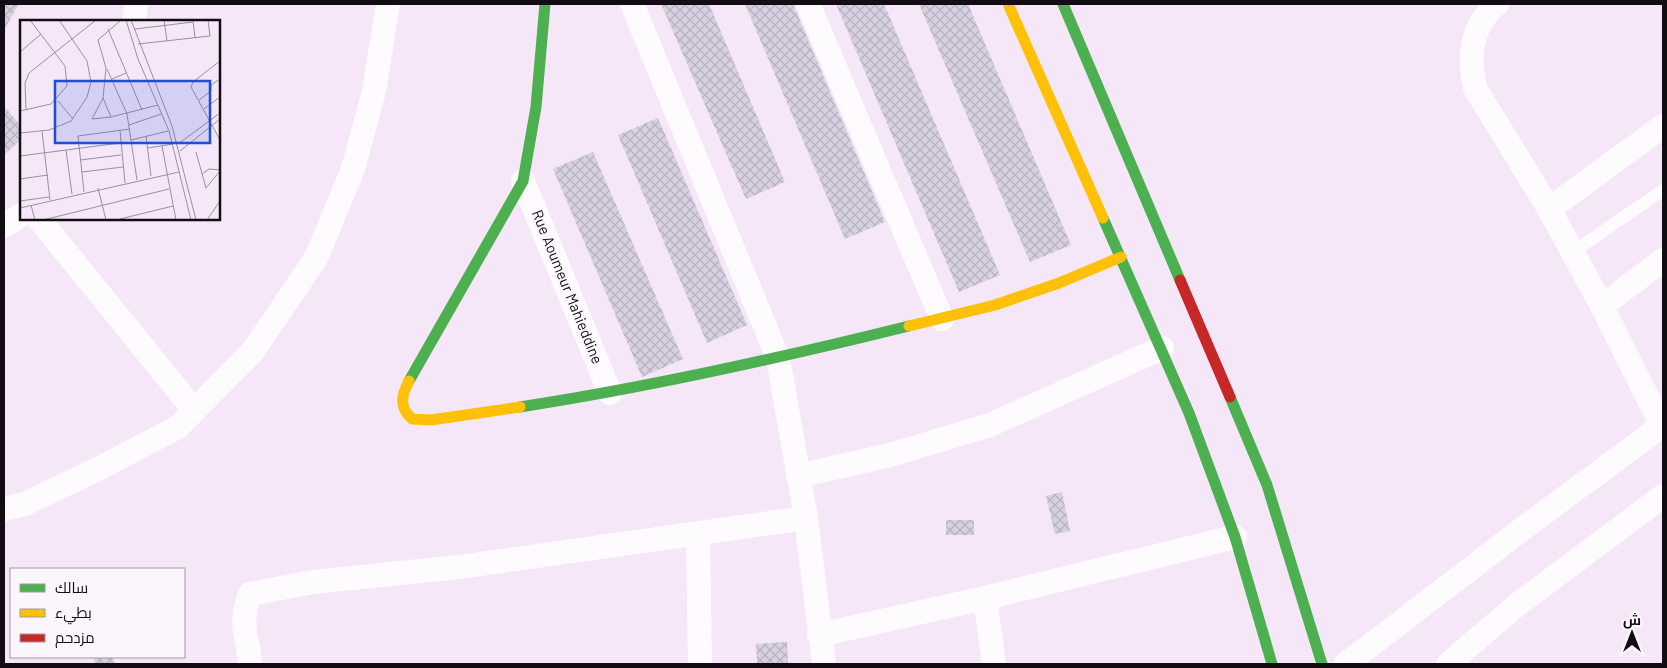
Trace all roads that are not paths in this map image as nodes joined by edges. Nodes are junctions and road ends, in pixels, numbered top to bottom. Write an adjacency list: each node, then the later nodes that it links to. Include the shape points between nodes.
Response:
1 (136, 4): 9 (street)
2 (388, 4): 25 (street, via 374,91 353,169 316,258 253,351)
3 (545, 4): 11 (main road, via 536,106)
4 (632, 4): 23 (street)
5 (808, 4): 21 (street)
6 (1008, 4): 18 (main road)
7 (1062, 4): 40 (main road, via 1267,486)
8 (1497, 4): 13 (street, via 1479,26 1472,46 1475,88)
9 (134, 20)
10 (1663, 126): 13 (street)
11 (523, 181): 24 (street, Rue Aoumeur Mahieddine); 24 (main road, via 404,390 402,407 412,419 420,421)
12 (1663, 190): 17 (lane)
13 (1549, 209): 17 (street)
14 (20, 215): 16 (street)
15 (40, 220): 25 (street)
16 (4, 226)
17 (1573, 252): 20 (street)
18 (1121, 257): 21 (main road, via 1028,294); 22 (main road)
19 (1663, 260): 20 (street)
20 (1602, 306): 26 (street)
21 (942, 319): 23 (main road)
22 (1162, 348): 27 (street, via 990,425 890,455); 32 (main road, via 1190,413)
23 (778, 358): 24 (main road); 27 (street)
24 (610, 393)
25 (194, 410): 29 (street, via 178,427 102,467 25,504)
26 (1663, 426): 41 (street)
27 (798, 476): 30 (street)
28 (1663, 496): 42 (street, via 1517,606)
29 (4, 509)
30 (806, 518): 31 (street); 34 (street)
31 (698, 534): 35 (street, via 459,567 313,582 250,594 244,611 244,635); 36 (street)
32 (1235, 537): 33 (street); 39 (main road)
33 (984, 598): 34 (street); 38 (street)
34 (819, 635): 37 (street)
35 (250, 664)
36 (700, 664)
37 (824, 664)
38 (994, 664)
39 (1272, 664)
40 (1322, 664)
41 (1346, 664)
42 (1448, 664)

